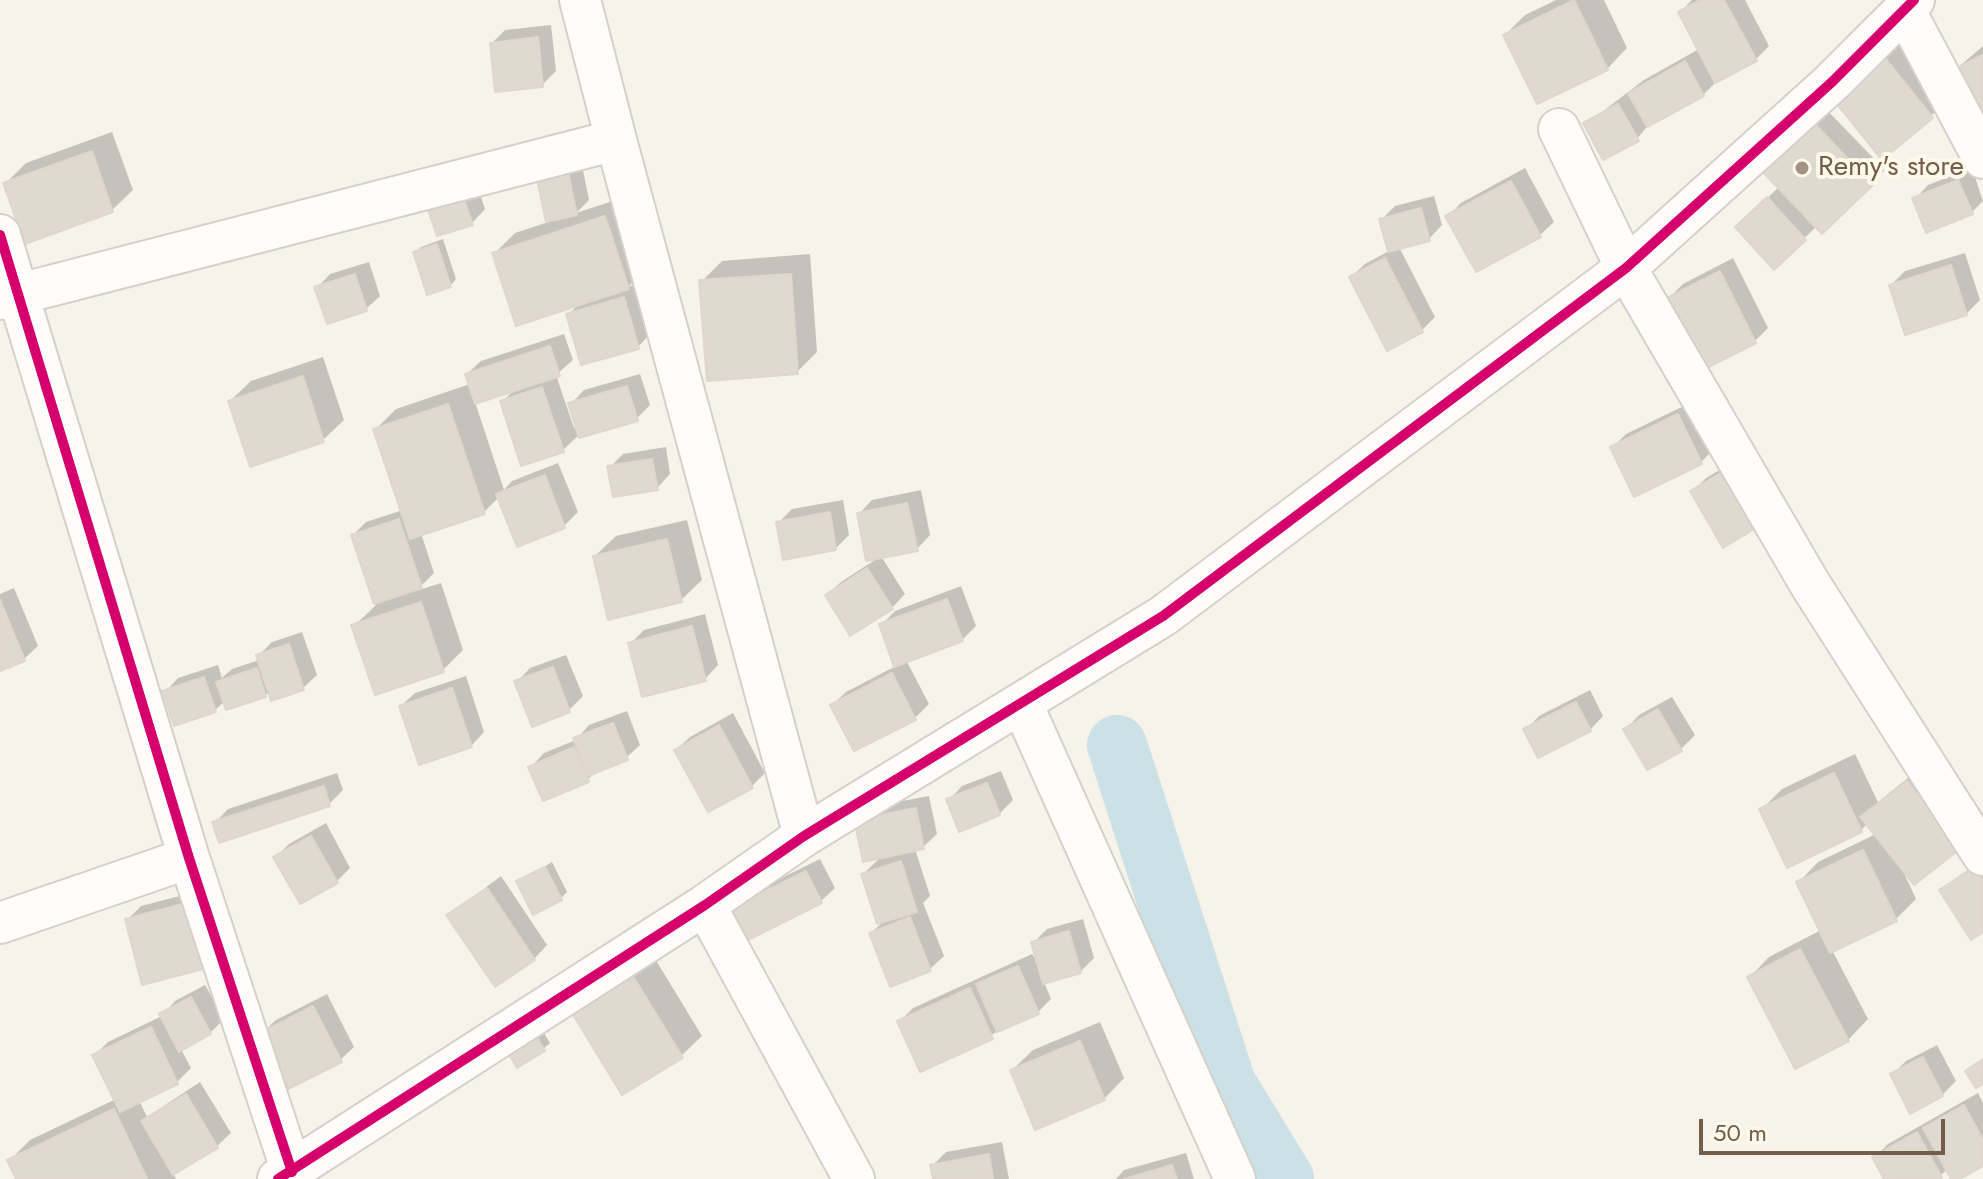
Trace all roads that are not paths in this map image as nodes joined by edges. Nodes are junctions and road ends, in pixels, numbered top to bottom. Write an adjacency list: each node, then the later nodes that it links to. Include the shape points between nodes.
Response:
1 (580, 0): 4 (street)
2 (1909, 4): 5 (street); 7 (street, via 1832,82)
3 (1559, 129): 7 (street)
4 (616, 140): 8 (street); 10 (street)
5 (1983, 158)
6 (0, 235): 8 (street)
7 (1626, 268): 9 (street, via 1163,616); 11 (street, via 1810,584)
8 (10, 297): 12 (street)
9 (1022, 704): 10 (street); 17 (street)
10 (804, 836): 13 (street)
11 (1983, 855)
12 (189, 858): 14 (street); 15 (street)
13 (705, 905): 15 (street); 16 (street)
14 (0, 923)
15 (285, 1175)
16 (854, 1179)
17 (1235, 1179)

